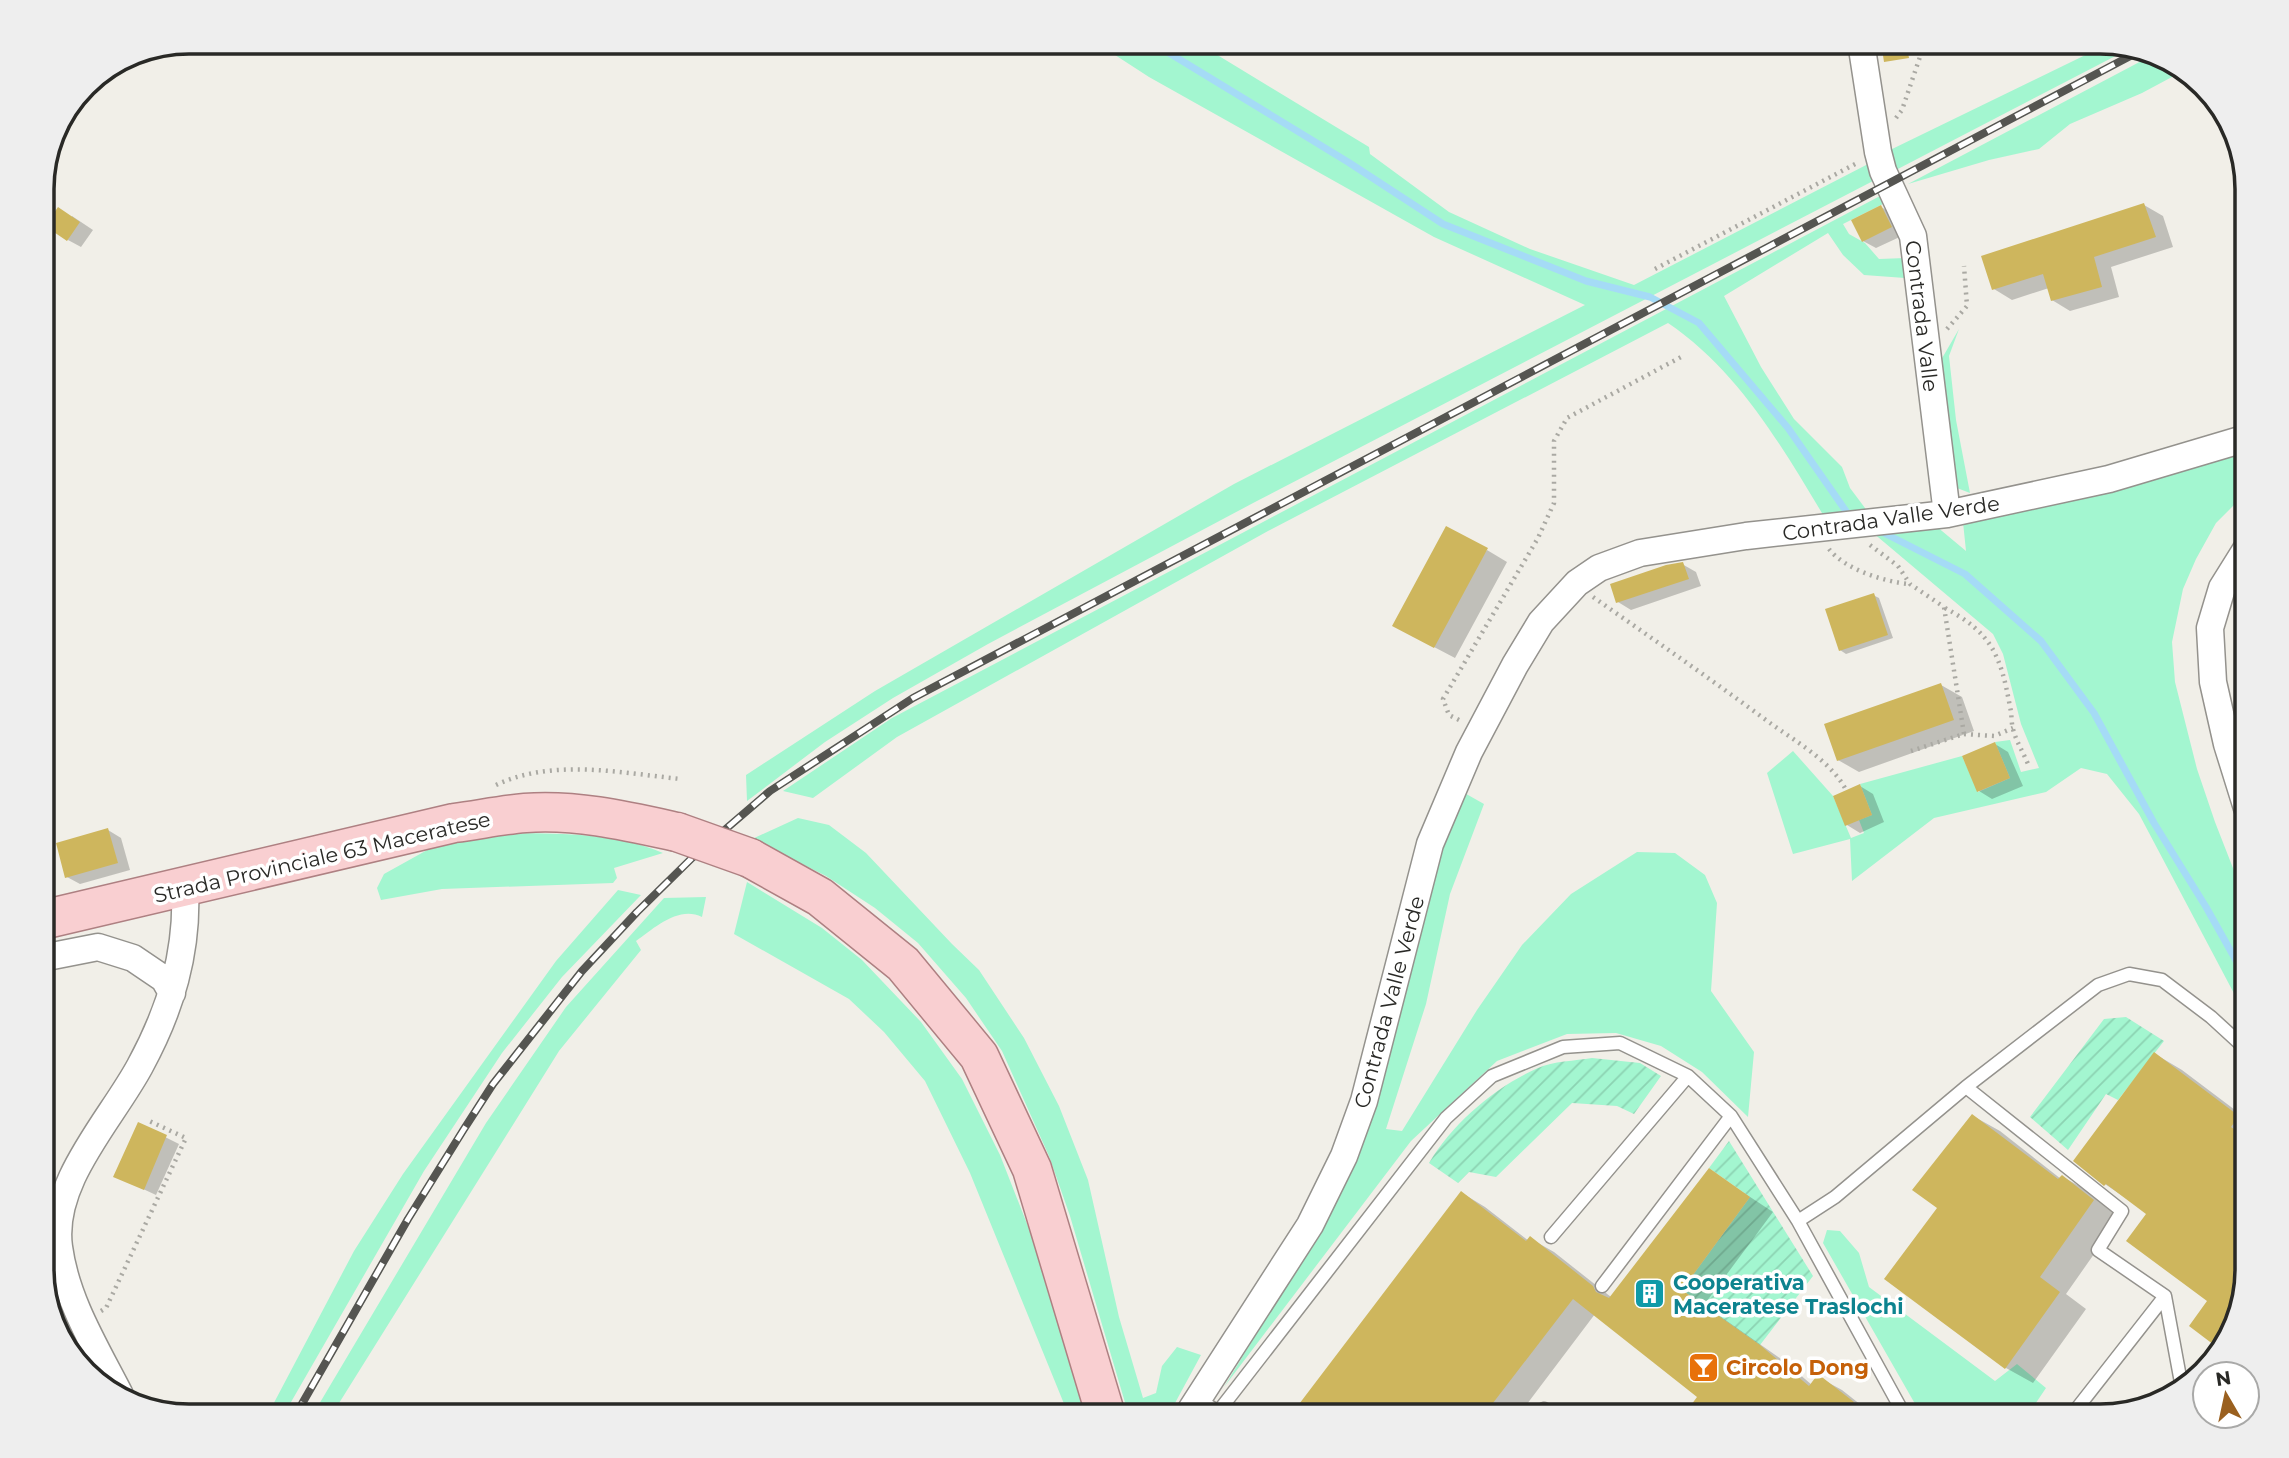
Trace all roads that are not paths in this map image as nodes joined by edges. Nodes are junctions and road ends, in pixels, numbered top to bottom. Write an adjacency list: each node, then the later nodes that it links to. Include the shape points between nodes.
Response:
1 (1863, 54): 3 (street, Contrada Valle, via 1883,171 1913,236)
2 (2235, 442): 3 (street, Contrada Valle Verde, via 2109,479)
3 (1947, 514): 21 (street, Contrada Valle Verde, via 1746,536 1640,553 1598,568 1577,583 1541,622 1469,752 1430,844 1364,1101 1344,1156 1310,1224)
4 (2235, 567): 5 (street, via 2222,588 2210,628 2213,682)
5 (2235, 769)
6 (185, 887): 7 (main road, Strada Provinciale 63 Maceratese); 9 (street, via 183,955); 20 (main road, Strada Provinciale 63 Maceratese, bridge, via 454,823 527,813 620,820 677,832 750,858 820,897 902,964 979,1056 1032,1169)
7 (55, 917)
8 (55, 955): 9 (street, via 98,947 133,958 164,978)
9 (172, 993): 19 (street, via 140,1066 76,1169 59,1213 59,1246 67,1282)
10 (2235, 1039): 12 (lane, via 2162,980 2129,974 2098,985)
11 (1688, 1076): 13 (lane); 15 (lane); 22 (lane, via 1620,1043 1563,1047 1492,1076 1446,1118)
12 (1966, 1087): 14 (lane, via 1835,1197); 17 (lane, via 2122,1211 2098,1250)
13 (1731, 1116): 14 (lane); 16 (lane)
14 (1798, 1221): 23 (lane)
15 (1551, 1237)
16 (1602, 1286)
17 (2165, 1296): 18 (lane); 24 (lane)
18 (2180, 1377)
19 (112, 1379)
20 (1102, 1404)
21 (1194, 1404)
22 (1224, 1404)
23 (1898, 1404)
24 (2080, 1404)

